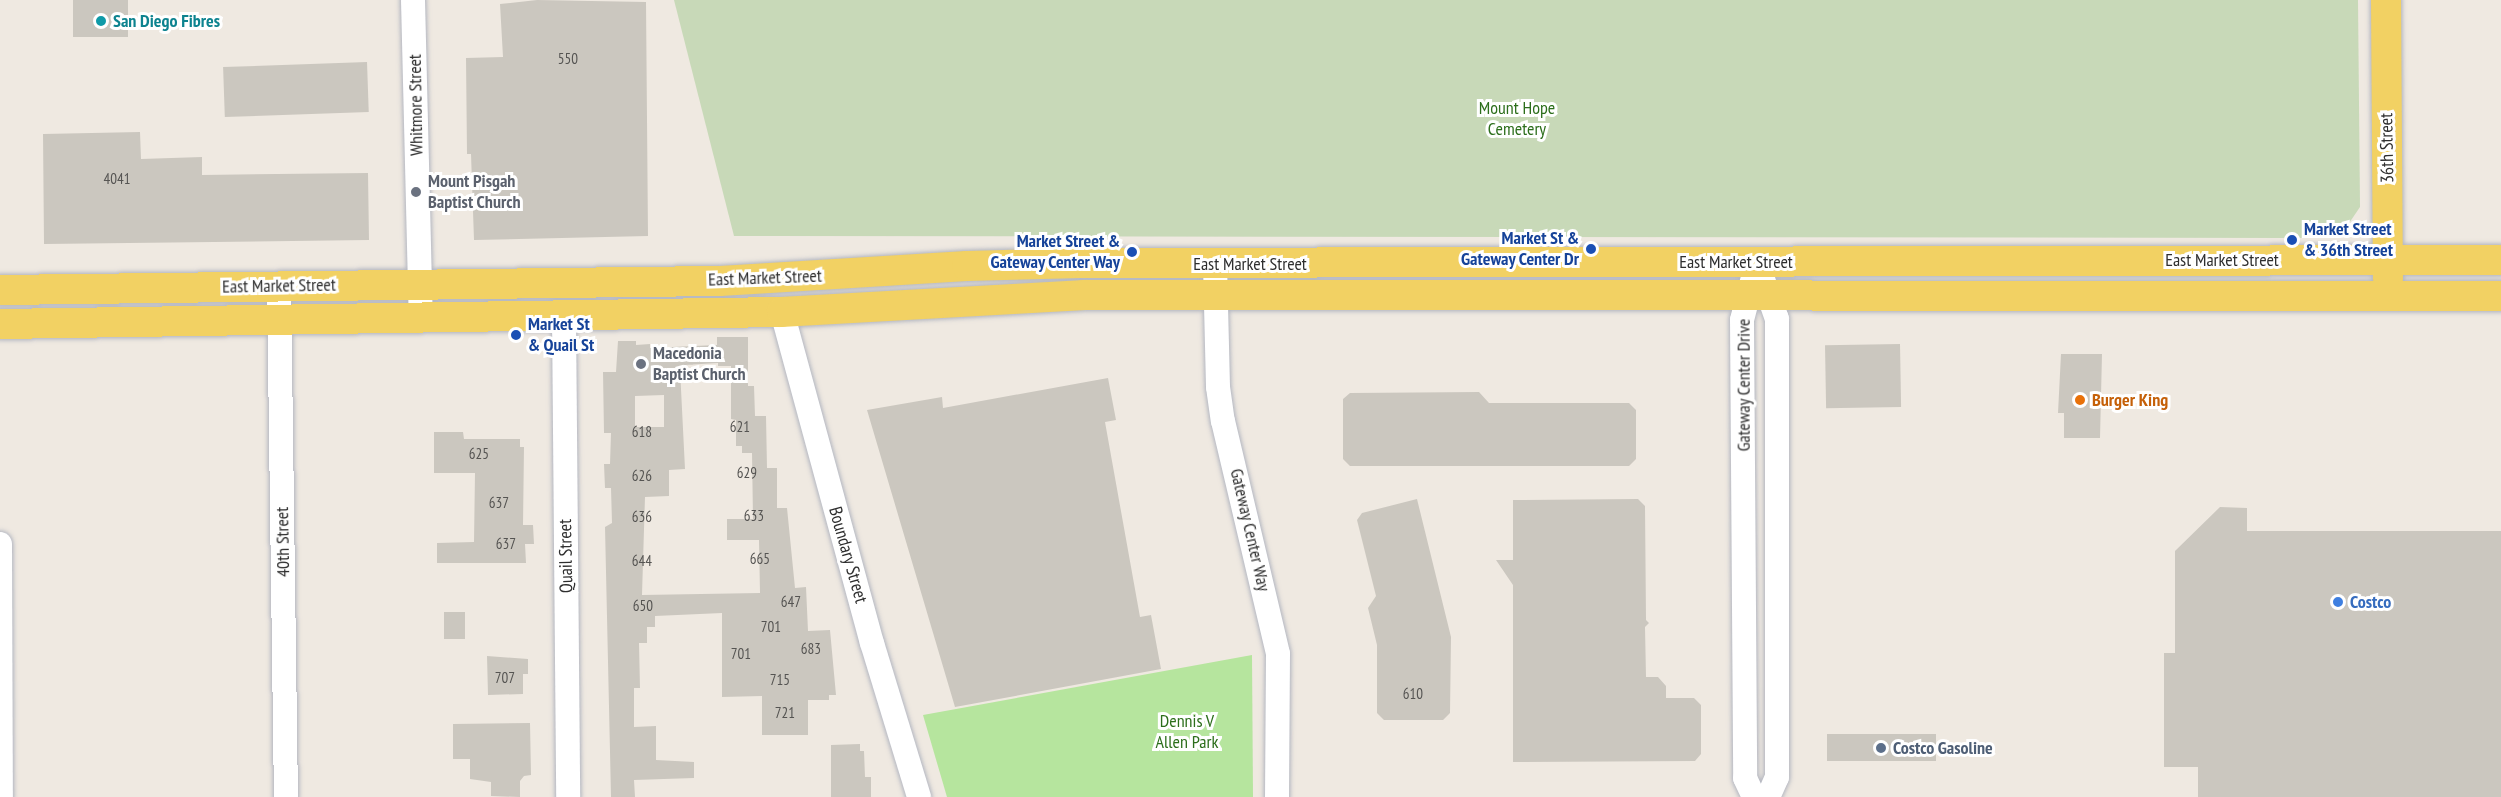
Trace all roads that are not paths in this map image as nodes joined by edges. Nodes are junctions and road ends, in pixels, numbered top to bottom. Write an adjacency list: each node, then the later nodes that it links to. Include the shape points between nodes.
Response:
1 (413, 0): 8 (street, Whitmore Street)
2 (2386, 0): 3 (main road, 36th Street)
3 (2389, 258): 4 (main road, East Market Street); 5 (main road, East Market Street); 13 (main road, 36th Street)
4 (2501, 260)
5 (1757, 262): 7 (main road, East Market Street); 12 (street, Gateway Center Drive)
6 (1038, 264): 7 (main road, East Market Street); 8 (main road, East Market Street, via 720,281); 15 (main road, via 989,279 815,292 801,296)
7 (1215, 264): 11 (street, Gateway Center Way)
8 (420, 285): 9 (main road, East Market Street); 17 (street, Whitmore Street)
9 (279, 286): 10 (main road, East Market Street); 18 (street, 40th Street)
10 (0, 290)
11 (1216, 295): 12 (main road, East Market Street); 15 (main road, East Market Street, via 1073,295); 25 (street, Gateway Center Way, via 1218,387 1223,421 1278,654)
12 (1759, 295): 13 (main road, East Market Street); 26 (street, Gateway Center Drive, via 1742,320 1745,778); 27 (street, Gateway Center Drive, via 1777,319 1777,777)
13 (2388, 295): 14 (main road, East Market Street)
14 (2501, 296)
15 (782, 312): 16 (main road, East Market Street); 24 (street, Boundary Street, via 872,643)
16 (564, 316): 17 (main road, East Market Street); 23 (street, Quail Street)
17 (421, 318): 18 (main road, East Market Street)
18 (280, 320): 19 (main road, East Market Street); 22 (street, 40th Street)
19 (0, 324)
20 (0, 544): 21 (street)
21 (2, 797)
22 (286, 797)
23 (568, 797)
24 (920, 797)
25 (1277, 797)
26 (1754, 797)
27 (1768, 797)

